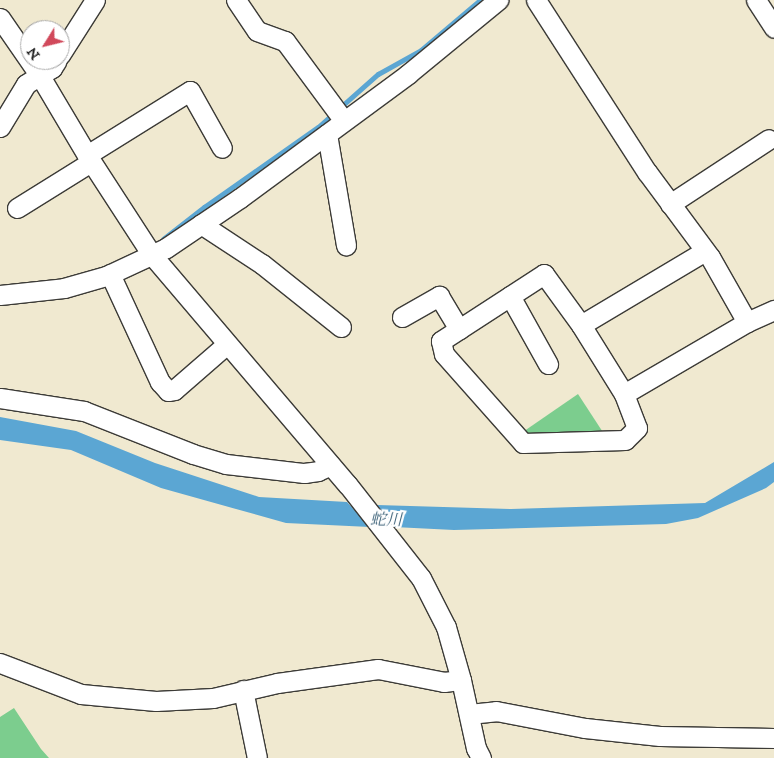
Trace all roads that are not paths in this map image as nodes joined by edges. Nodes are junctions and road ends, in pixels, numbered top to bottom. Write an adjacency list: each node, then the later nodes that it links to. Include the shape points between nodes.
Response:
1 (95, 0): 8 (street)
2 (236, 0): 11 (street, via 257,31 285,41)
3 (498, 0): 11 (street)
4 (536, 0): 17 (street)
5 (756, 0): 7 (street)
6 (0, 18): 10 (street)
7 (774, 28)
8 (70, 39)
9 (49, 70): 10 (street)
10 (40, 76): 12 (street, via 26,84); 16 (street)
11 (344, 122): 13 (street)
12 (0, 127)
13 (327, 134): 19 (street); 20 (street)
14 (769, 139): 17 (street)
15 (222, 148): 16 (street, via 190,91)
16 (89, 159): 18 (street); 22 (street)
17 (670, 204): 21 (street)
18 (17, 208)
19 (202, 224): 22 (street); 30 (street, via 262,264)
20 (346, 245)
21 (705, 251): 28 (street); 29 (street)
22 (152, 255): 23 (street); 32 (street)
23 (110, 274): 24 (street, via 64,288); 32 (street, via 160,382 168,391 174,390)
24 (0, 295)
25 (510, 296): 29 (street, via 544,274); 31 (street); 33 (street)
26 (774, 310): 28 (street)
27 (402, 317): 31 (street, via 439,296)
28 (747, 322): 34 (street)
29 (581, 325): 34 (street)
30 (341, 327)
31 (459, 329): 34 (street, via 441,341 444,354 524,443 625,440 637,428)
32 (227, 344): 36 (street)
33 (548, 364)
34 (624, 394)
35 (0, 398): 36 (street, via 84,411 226,464 304,473)
36 (331, 465): 38 (street, via 399,548 432,597 446,627)
37 (0, 664): 39 (street, via 81,694 110,698 193,700)
38 (461, 680): 39 (street, via 444,682 378,669 277,682); 40 (street)
39 (244, 690): 43 (street)
40 (469, 714): 41 (street, via 496,711 585,728 660,736); 42 (street)
41 (774, 738)
42 (473, 755)
43 (258, 758)

